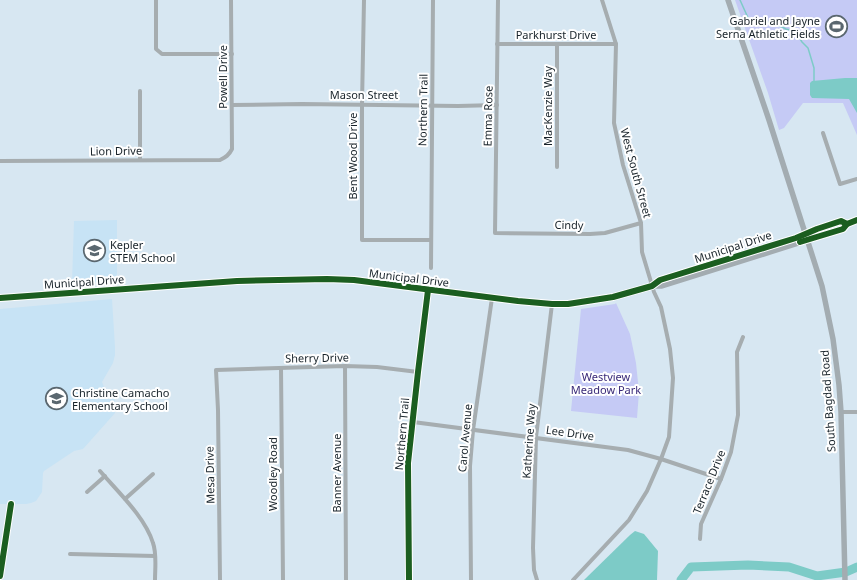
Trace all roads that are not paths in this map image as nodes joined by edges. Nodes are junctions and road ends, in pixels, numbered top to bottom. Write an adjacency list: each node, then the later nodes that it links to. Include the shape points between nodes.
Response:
1 (156, 0): 11 (street, via 156,49 162,54)
2 (231, 0): 11 (street, Powell Drive)
3 (364, 0): 13 (street, Bent Wood Drive)
4 (433, 0): 15 (street, Northern Trail)
5 (498, 0): 8 (street, Emma Rose)
6 (602, 0): 9 (street, West South Street)
7 (728, 0): 27 (street)
8 (497, 44): 10 (street, Parkhurst Drive); 16 (street, Emma Rose)
9 (616, 44): 10 (street, Parkhurst Drive); 24 (street, West South Street, via 614,124 623,165)
10 (556, 45): 21 (street, MacKenzie Way)
11 (232, 54): 14 (street, Powell Drive)
12 (140, 91): 19 (street)
13 (362, 104): 14 (street, Mason Street); 15 (street, Mason Street); 28 (street, Bent Wood Drive, via 362,240)
14 (232, 105): 18 (street, Powell Drive)
15 (432, 105): 16 (street, Mason Street); 28 (street, Northern Trail)
16 (497, 105): 26 (street, Emma Rose)
17 (822, 133): 22 (street, via 840,184)
18 (230, 153): 19 (street, Lion Drive, via 220,160)
19 (140, 160): 20 (street, Lion Drive)
20 (0, 161)
21 (557, 167)
22 (857, 179)
23 (857, 220): 25 (street)
24 (641, 223): 26 (street, Cindy, via 605,233); 34 (street, West South Street, via 642,252)
25 (847, 224): 27 (street, Municipal Drive, via 842,221); 29 (street, Municipal Drive, via 843,229)
26 (495, 233)
27 (805, 234): 29 (street, South Bagdad Road); 30 (street, Municipal Drive)
28 (431, 240): 32 (street, Northern Trail)
29 (807, 240): 31 (street, Municipal Drive); 44 (street, South Bagdad Road, via 822,286 833,339)
30 (766, 246): 31 (street); 33 (street, Municipal Drive)
31 (768, 253): 33 (street, Municipal Drive)
32 (431, 268)
33 (697, 272): 34 (street, Municipal Drive, via 662,286)
34 (652, 286): 38 (street, Municipal Drive, via 605,299); 49 (street, West South Street, via 661,307 673,378 669,437)
35 (428, 290): 36 (street, Municipal Drive, via 345,280 280,279); 37 (street, Municipal Drive); 43 (street, Northern Trail)
36 (0, 298)
37 (492, 298): 38 (street, Municipal Drive); 47 (street, Carol Avenue)
38 (552, 304): 48 (street, Katherine Way)
39 (743, 336): 53 (street, Terrace Drive, via 737,352 738,415 731,452)
40 (345, 366): 41 (street, Sherry Drive); 43 (street, Sherry Drive); 64 (street, Banner Avenue)
41 (281, 368): 42 (street, Sherry Drive); 63 (street, Woodley Road)
42 (216, 370): 62 (street, Mesa Drive)
43 (418, 372): 46 (street, Northern Trail)
44 (841, 412): 45 (street); 69 (street, South Bagdad Road)
45 (857, 412)
46 (413, 422): 47 (street, Lee Drive); 65 (street, Northern Trail, via 408,463)
47 (474, 430): 48 (street, Lee Drive); 66 (street, Carol Avenue, via 470,466)
48 (536, 437): 49 (street, Lee Drive, via 628,450); 67 (street, Katherine Way, via 533,548)
49 (661, 459): 53 (street, Lee Drive); 68 (street, West South Street, via 647,491 629,520)
50 (100, 471): 52 (street)
51 (153, 474): 55 (street)
52 (105, 476): 54 (street); 55 (street)
53 (721, 479): 57 (street, Terrace Drive, via 701,524)
54 (87, 492)
55 (125, 499): 59 (street, via 144,524 153,544)
56 (11, 504): 60 (street)
57 (700, 539)
58 (70, 554): 59 (street)
59 (155, 556): 61 (street)
60 (0, 576)
61 (155, 580)
62 (220, 580)
63 (283, 580)
64 (346, 580)
65 (409, 580)
66 (471, 580)
67 (537, 580)
68 (573, 580)
69 (845, 580)

